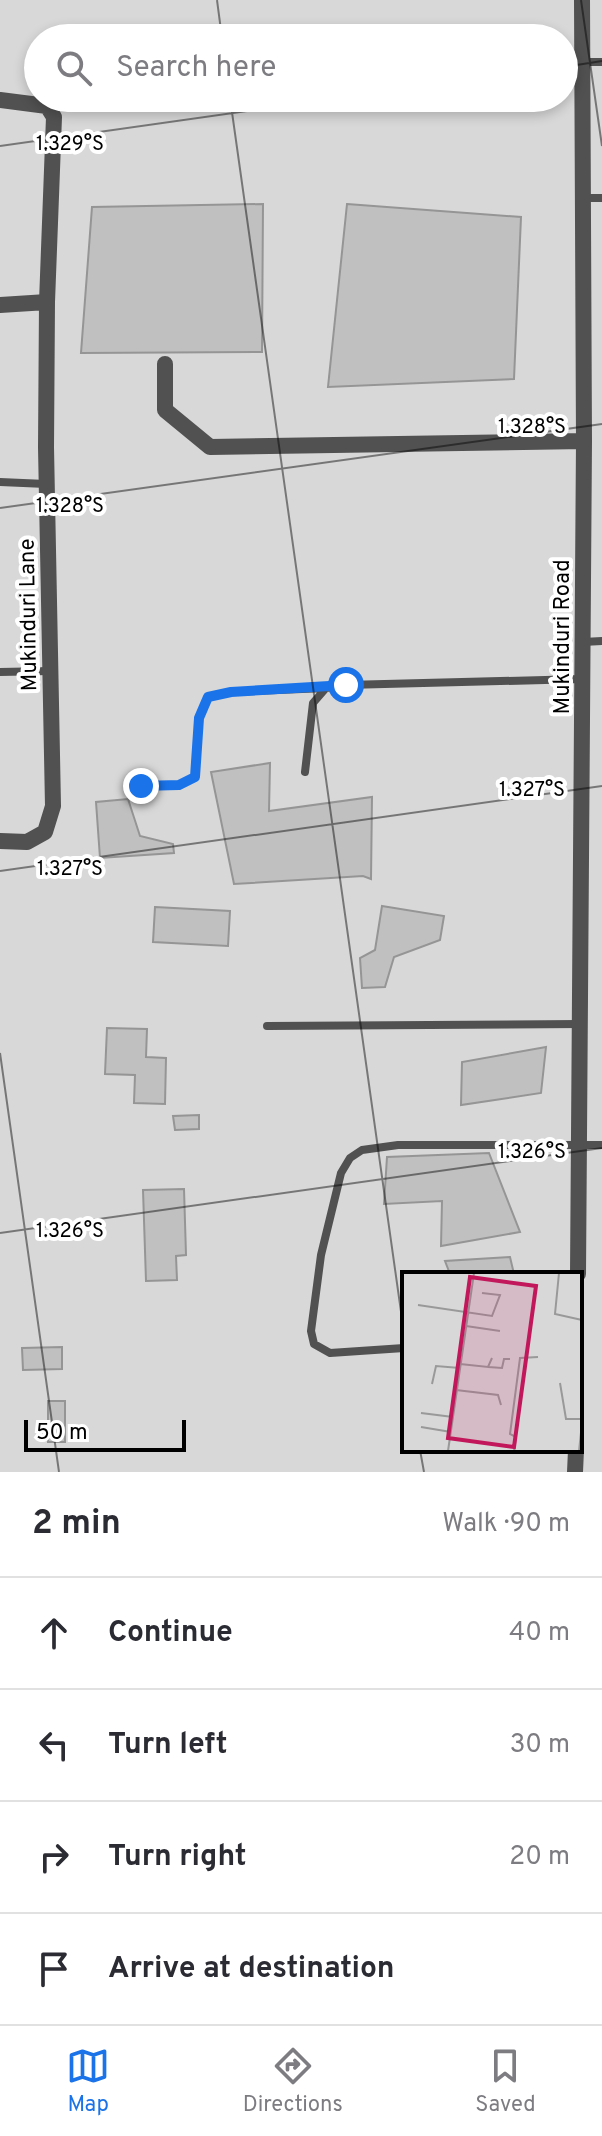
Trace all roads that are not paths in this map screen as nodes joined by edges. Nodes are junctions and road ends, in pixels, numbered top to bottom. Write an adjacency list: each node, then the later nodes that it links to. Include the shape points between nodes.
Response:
1 (582, 0): 2 (street, Mukinduri Road)
2 (582, 62): 3 (lane); 7 (street, Mukinduri Road)
3 (602, 62)
4 (0, 100): 5 (street, Mukinduri Lane)
5 (24, 103)
6 (51, 112): 9 (street, Mukinduri Lane)
7 (582, 198): 8 (lane); 12 (street, Mukinduri Road)
8 (602, 198)
9 (47, 302): 10 (street); 14 (street, Mukinduri Lane)
10 (0, 305)
11 (165, 364): 12 (street, via 165,410 210,447)
12 (584, 441): 16 (street, Mukinduri Road)
13 (0, 482): 14 (lane)
14 (47, 484): 17 (street, Mukinduri Lane)
15 (602, 641): 16 (lane)
16 (583, 642): 19 (street, Mukinduri Road)
17 (51, 671): 18 (lane); 23 (street, Mukinduri Lane, via 53,806 45,832 27,842)
18 (0, 672)
19 (583, 679): 20 (lane); 24 (street, Mukinduri Road)
20 (326, 688): 21 (lane, via 313,703); 22 (lane, via 208,697 199,718 195,777 179,785)
21 (305, 772)
22 (141, 786)
23 (0, 841)
24 (582, 1024): 25 (lane); 26 (street, Mukinduri Road)
25 (267, 1026)
26 (580, 1145): 27 (lane); 28 (street, Mukinduri Road); 29 (lane, via 398,1145 362,1150 350,1158 341,1173 321,1255 311,1331 314,1344 330,1353)
27 (602, 1145)
28 (578, 1272)
29 (402, 1348)
30 (576, 1452): 31 (street)
31 (575, 1472)

